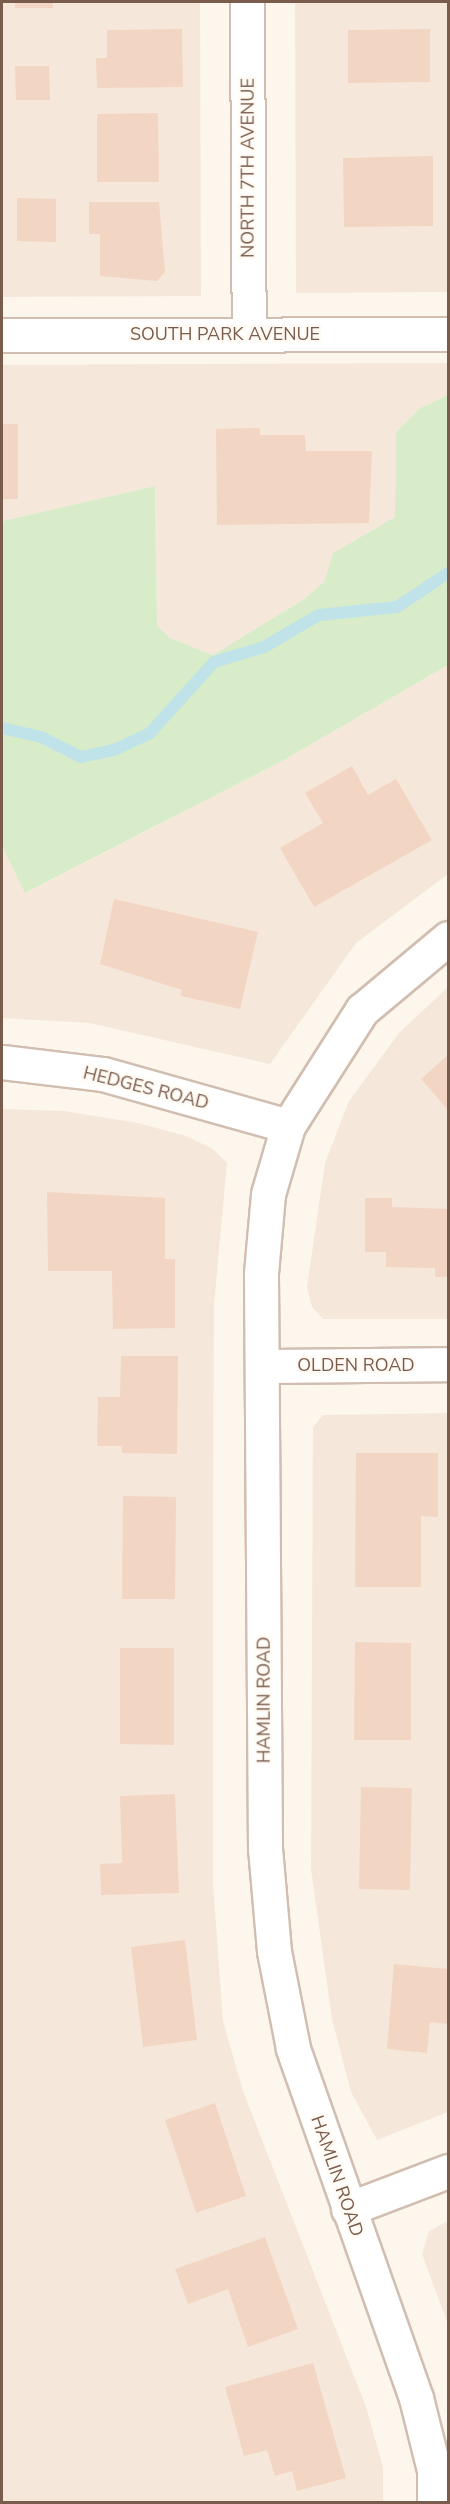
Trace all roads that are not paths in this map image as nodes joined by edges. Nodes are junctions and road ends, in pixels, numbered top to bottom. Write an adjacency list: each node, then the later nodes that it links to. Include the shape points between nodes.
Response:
1 (247, 2): 2 (street, NORTH 7TH AVENUE)
2 (249, 334): 3 (street, SOUTH PARK AVENUE); 4 (street, SOUTH PARK AVENUE)
3 (448, 334)
4 (2, 335)
5 (448, 938): 7 (street, HAMLIN ROAD, via 362,1010)
6 (2, 1062): 7 (street, HEDGES ROAD, via 103,1074)
7 (288, 1126): 9 (street, HAMLIN ROAD, via 268,1194 261,1273)
8 (448, 1364): 9 (street, OLDEN ROAD)
9 (263, 1366): 11 (street, HAMLIN ROAD, via 265,1849 274,1952 293,2048)
10 (448, 2171): 11 (street)
11 (348, 2209): 12 (street, HAMLIN ROAD, via 416,2398 434,2470)
12 (434, 2502)

